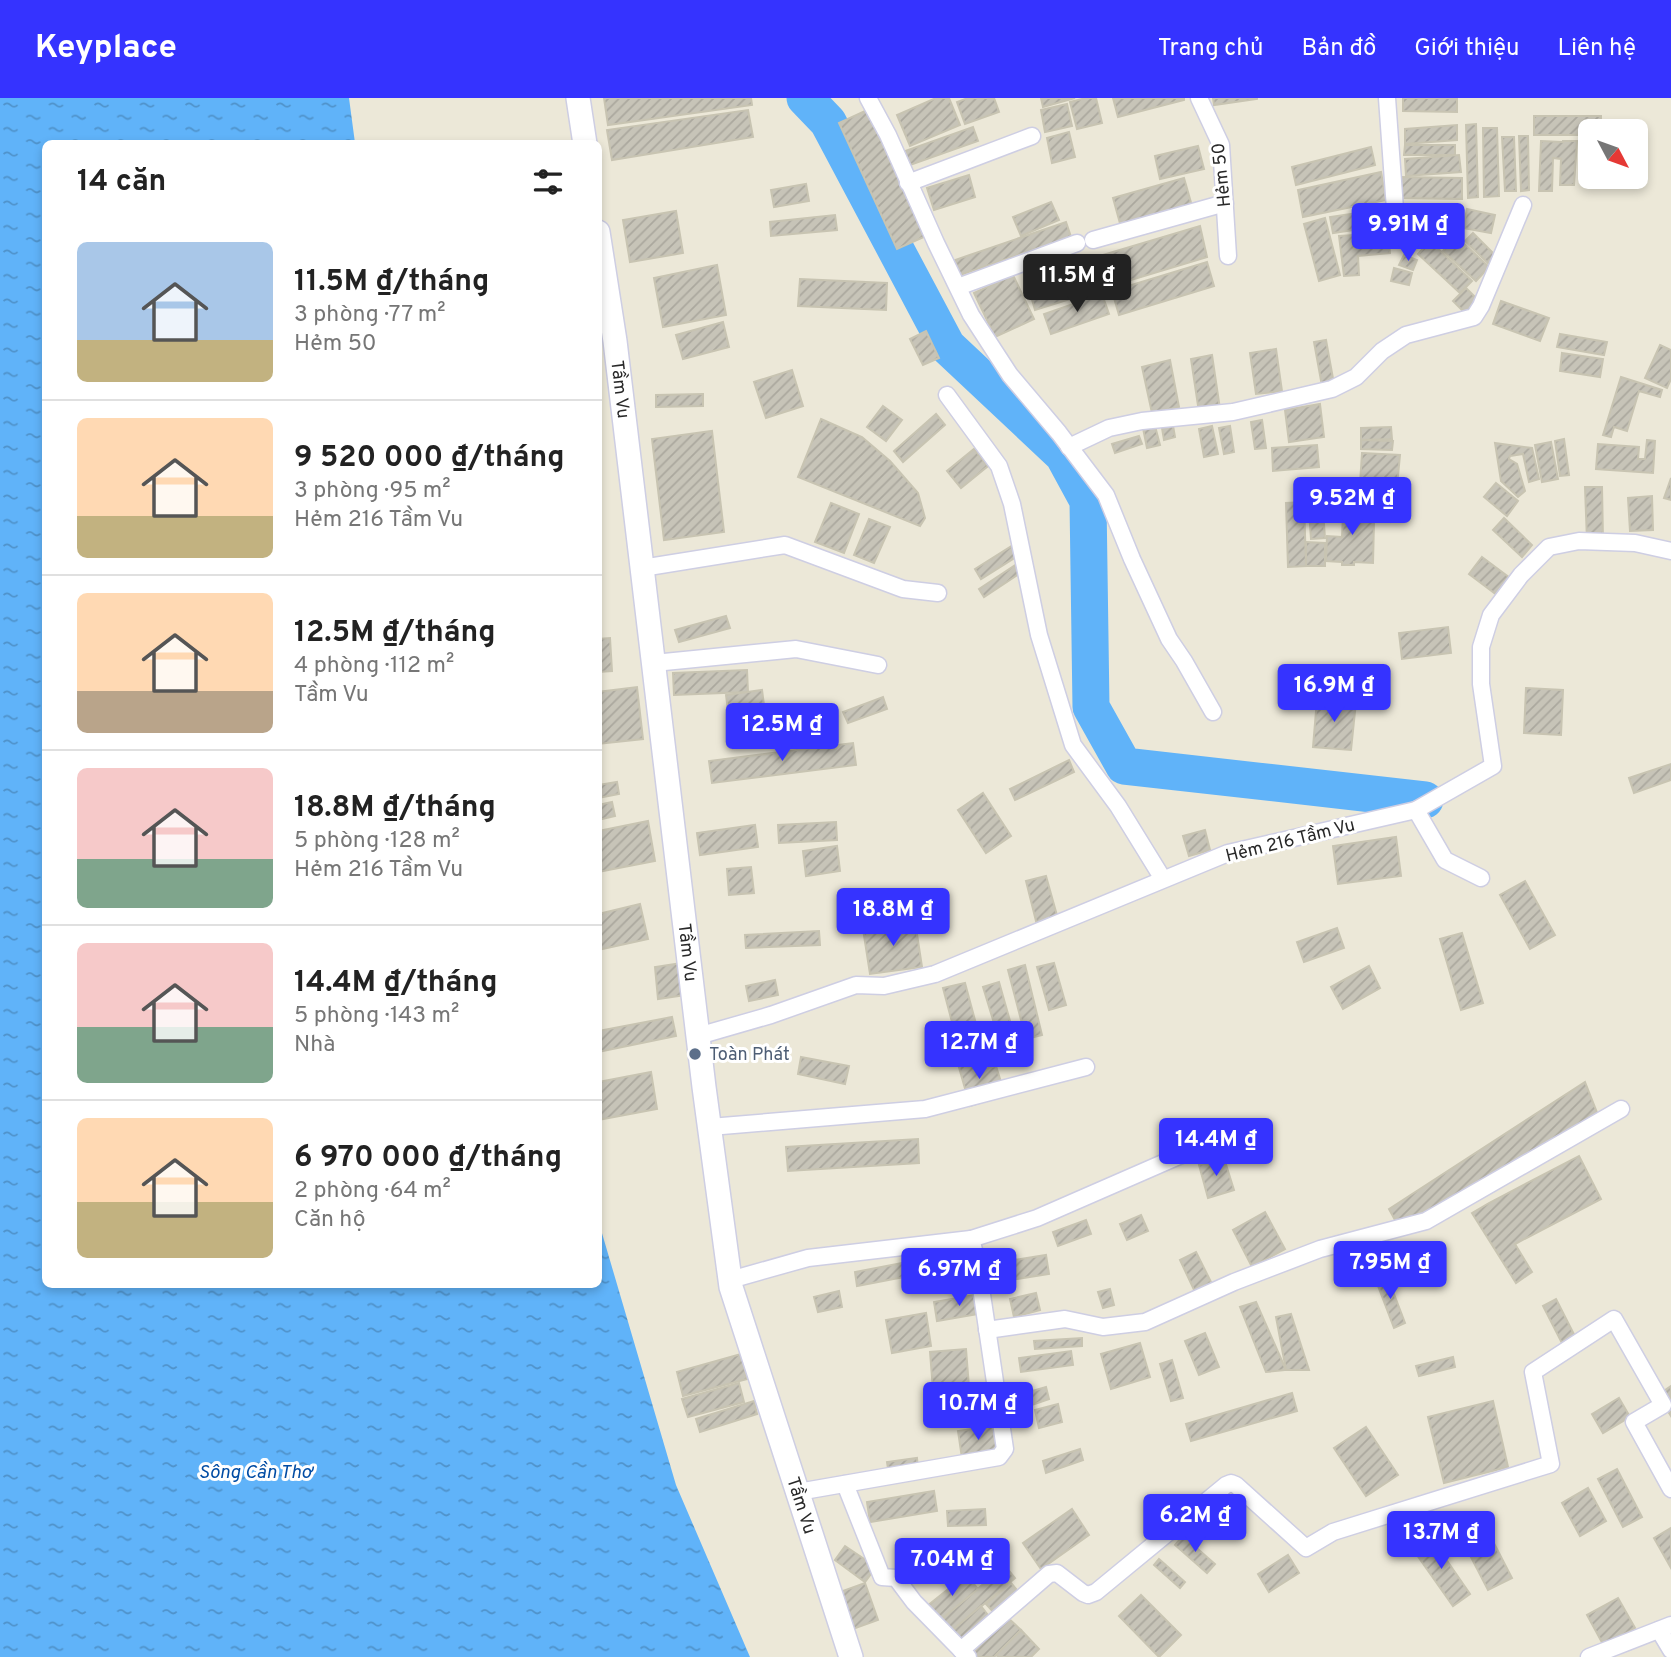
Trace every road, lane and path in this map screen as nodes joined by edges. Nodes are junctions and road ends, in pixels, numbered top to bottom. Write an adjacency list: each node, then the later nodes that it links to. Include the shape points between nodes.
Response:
1 (578, 98): 6 (street)
2 (868, 98): 7 (street)
3 (1199, 98): 8 (street, Hẻm 50, via 1221,145)
4 (1387, 98): 10 (street)
5 (1032, 136): 7 (street)
6 (584, 140)
7 (908, 183): 13 (street)
8 (1225, 203): 11 (street, Hẻm 50); 13 (street, via 1085,242)
9 (1523, 205): 15 (street, via 1474,317 1406,335 1356,377 1332,389 1233,412 1110,428)
10 (1397, 237)
11 (1228, 256)
12 (602, 258): 17 (street, Tầm Vu)
13 (958, 287): 15 (street, via 1010,375)
14 (947, 395): 24 (street, via 999,466 1012,504 1039,635 1073,745)
15 (1069, 447): 21 (street, via 1106,495 1170,639)
16 (1671, 551): 22 (street, Hẻm 216 Tầm Vu, via 1635,543 1578,541 1549,547 1521,575 1491,615 1481,647 1481,684 1493,766)
17 (642, 568): 18 (street, via 785,545 903,589); 19 (street, Tầm Vu)
18 (938, 593)
19 (654, 663): 20 (street, via 796,649); 25 (street, Tầm Vu)
20 (878, 665)
21 (1213, 712)
22 (1416, 810): 23 (street, via 1445,860); 24 (street, Hẻm 216 Tầm Vu, via 1228,853)
23 (1481, 878)
24 (1163, 879): 25 (street, Hẻm 216 Tầm Vu, via 934,974 884,986 856,985)
25 (698, 1036): 28 (street, Tầm Vu)
26 (1086, 1067): 28 (street, via 925,1109)
27 (1621, 1109): 32 (street, via 1426,1222 1320,1249 1145,1322 1103,1327 1065,1319)
28 (710, 1127): 31 (street, Tầm Vu)
29 (1241, 1129): 30 (street, via 1037,1218)
30 (971, 1239): 31 (street, via 808,1258); 32 (street)
31 (730, 1280): 35 (street, Tầm Vu)
32 (987, 1330): 33 (street, via 1005,1449 999,1457)
33 (845, 1484): 35 (street); 38 (street, via 882,1577 896,1578)
34 (1671, 1489): 38 (street, via 1634,1422 1663,1405 1615,1319 1533,1373 1551,1464 1333,1532 1306,1548 1236,1485 1226,1485 1096,1592 1088,1595 1057,1573 1049,1574)
35 (798, 1492): 39 (street, Tầm Vu)
36 (1665, 1627): 37 (street); 40 (street)
37 (1671, 1650)
38 (964, 1654)
39 (851, 1657)
40 (1589, 1657)

